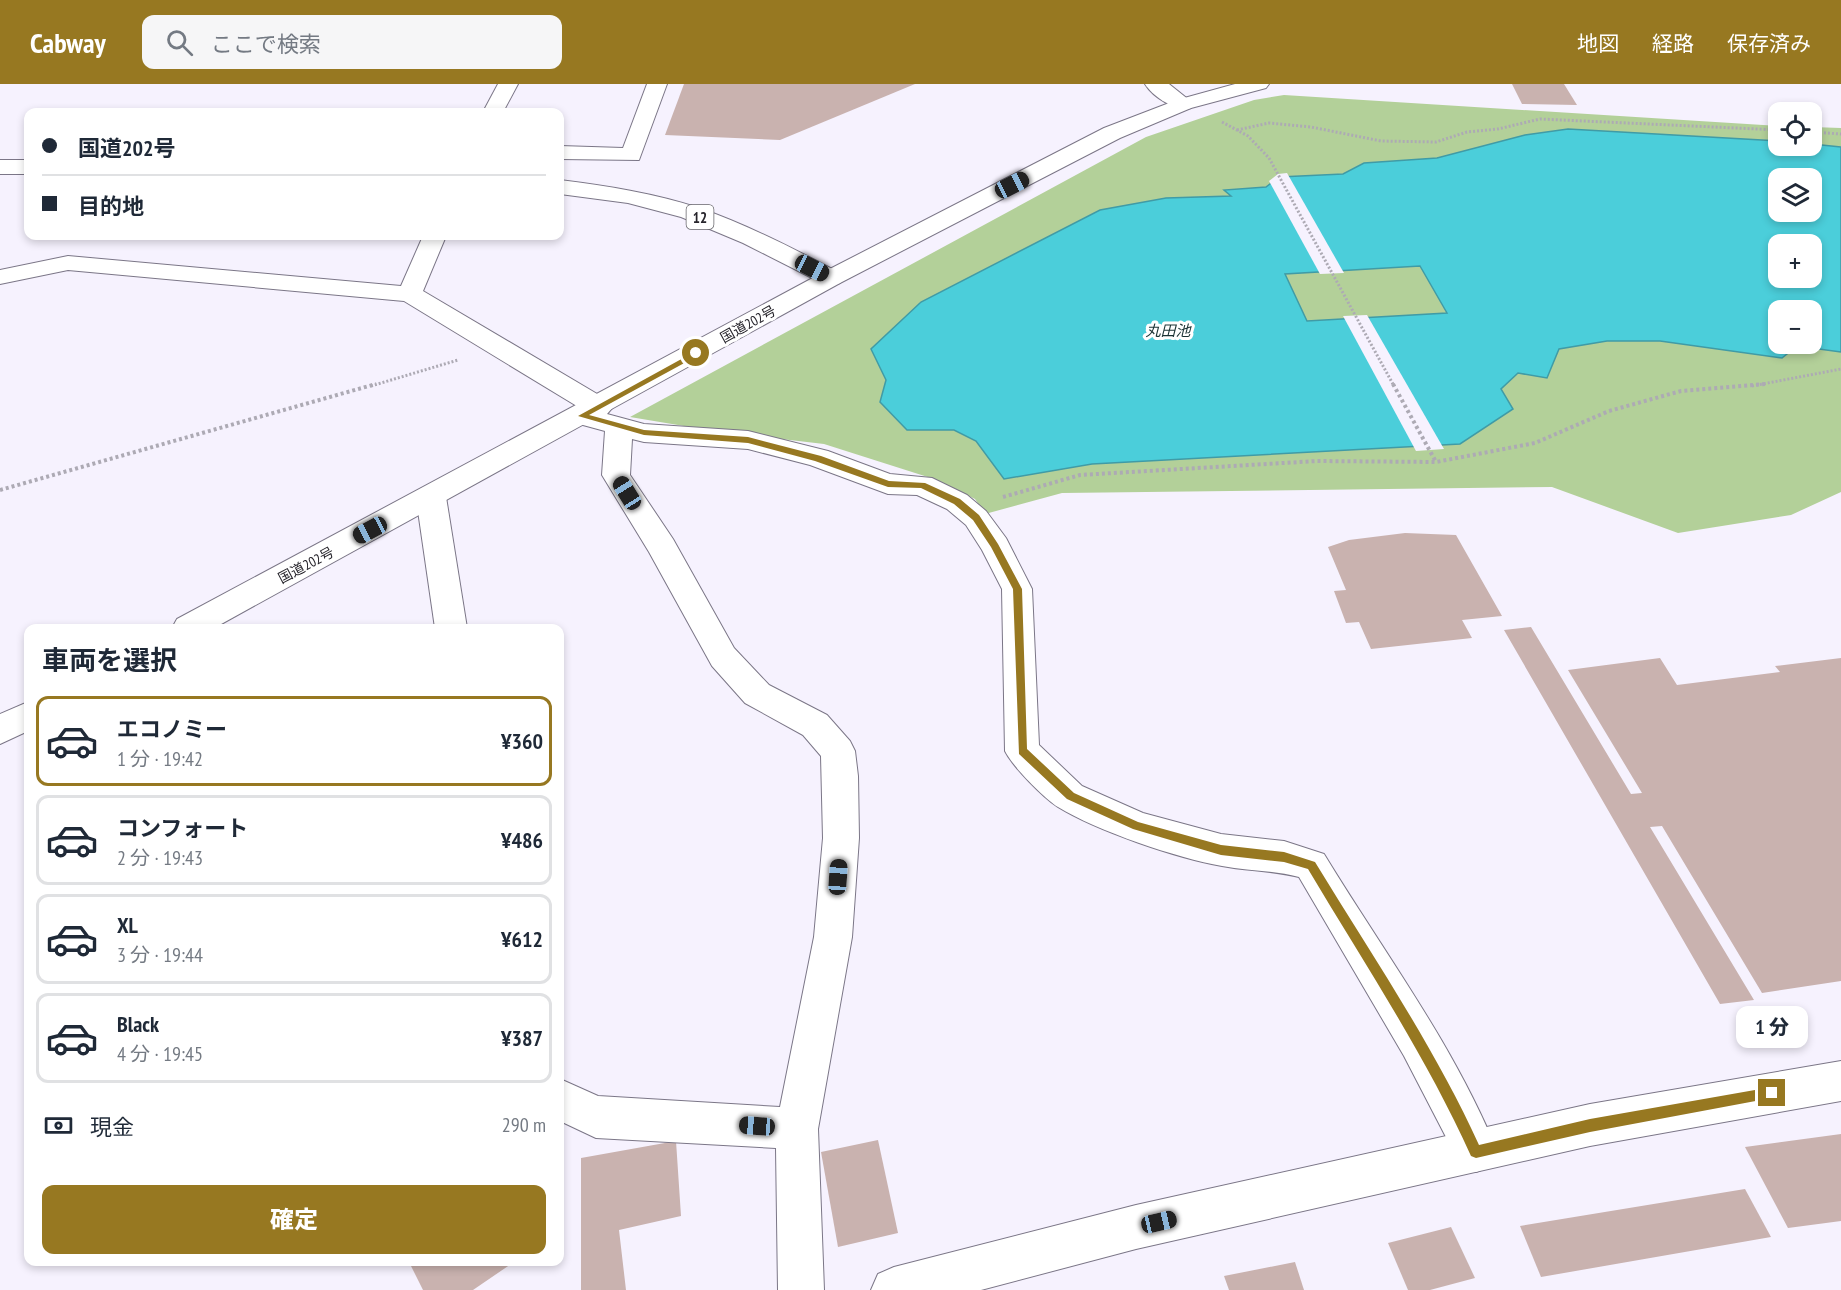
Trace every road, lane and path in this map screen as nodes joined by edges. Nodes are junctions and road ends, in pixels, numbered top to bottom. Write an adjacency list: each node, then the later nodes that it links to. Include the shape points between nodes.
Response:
1 (508, 84): 6 (main road)
2 (657, 84): 11 (main road, via 631,155)
3 (1155, 84): 5 (main road)
4 (1259, 84): 5 (main road, 国道202号)
5 (1184, 104): 8 (path); 17 (main road, 国道202号, via 1112,133)
6 (495, 108)
7 (1768, 129): 8 (path, via 1540,119 1467,132 1436,142 1382,141 1269,123)
8 (1237, 130): 22 (path, via 1269,159)
9 (1822, 133): 10 (path)
10 (1841, 134)
11 (564, 153)
12 (0, 166): 13 (main road)
13 (24, 167)
14 (564, 188): 17 (main road, 12, via 669,206 735,230)
15 (432, 240): 18 (main road)
16 (0, 277): 18 (main road, via 68,263)
17 (831, 278): 21 (main road, 国道202号)
18 (410, 294): 19 (main road)
19 (501, 347): 21 (main road); 23 (path, via 375,386 90,461)
20 (1841, 369): 22 (path, via 1762,385 1681,391 1609,411 1535,443)
21 (600, 416): 24 (main road, 国道202号); 25 (main road, via 644,433 748,440 818,458 888,484 922,485); 32 (main road, via 616,475 662,547 723,657 757,694 815,725 838,751 841,838 833,937)
22 (1436, 462): 25 (path, via 1317,461 1080,476)
23 (0, 490)
24 (431, 497): 26 (main road, 国道202号); 27 (main road)
25 (965, 508): 33 (main road, via 995,546 1017,589 1022,751 1070,796 1136,826 1221,850 1284,857 1311,865 1398,1008)
26 (195, 624)
27 (450, 624)
28 (24, 717): 29 (main road)
29 (0, 730)
30 (1841, 1081): 33 (main road, via 1590,1125)
31 (564, 1102): 32 (main road, via 596,1117)
32 (797, 1129): 34 (main road)
33 (1476, 1152): 35 (main road, via 1136,1227)
34 (801, 1290)
35 (894, 1290)

